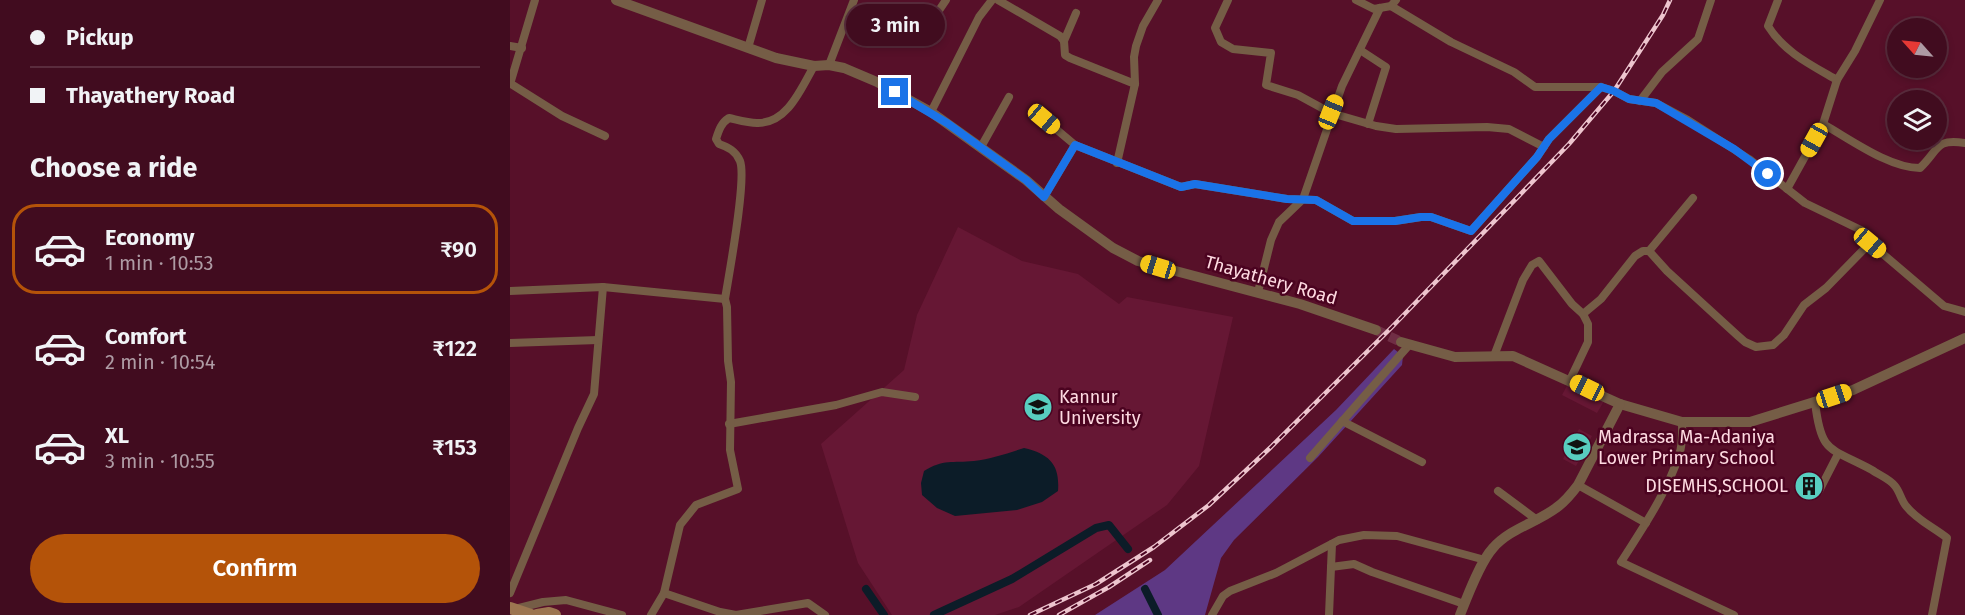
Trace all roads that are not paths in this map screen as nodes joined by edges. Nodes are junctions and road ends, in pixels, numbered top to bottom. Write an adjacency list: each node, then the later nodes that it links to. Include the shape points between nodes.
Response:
1 (535, 0): 20 (street)
2 (616, 0): 21 (street, Thayathery Road)
3 (762, 0): 21 (street)
4 (854, 0): 23 (street)
5 (946, 0): 17 (street)
6 (992, 0): 31 (street)
7 (998, 0): 18 (street)
8 (1158, 0): 27 (street, via 1136,46)
9 (1228, 0): 32 (street, via 1215,28 1221,42 1233,49 1271,53 1266,85 1298,95)
10 (1356, 0): 15 (street)
11 (1711, 0): 30 (street, via 1698,39 1662,72)
12 (1778, 0): 25 (street, via 1768,26 1773,36 1786,49)
13 (1880, 0): 25 (street, via 1856,51)
14 (1393, 3): 15 (street); 28 (street, via 1451,42 1514,72 1535,87)
15 (1380, 8): 22 (street)
16 (1076, 12): 18 (street)
17 (925, 31)
18 (1064, 41): 27 (street, via 1065,55)
19 (510, 46): 20 (street)
20 (522, 48): 26 (street)
21 (748, 48): 24 (street, Thayathery Road)
22 (1360, 50): 32 (street); 34 (street, via 1386,67)
23 (829, 64): 24 (street, Thayathery Road); 31 (street, Thayathery Road, via 877,82)
24 (814, 66): 51 (street, via 784,113 771,122 729,118 717,135 719,144 729,147 740,160 741,169)
25 (1837, 80): 35 (street)
26 (510, 84): 36 (street, via 562,116)
27 (1135, 84): 41 (street)
28 (1601, 87): 30 (street); 40 (street)
29 (1009, 97): 39 (street)
30 (1640, 101): 42 (street, via 1656,103 1688,120)
31 (931, 112): 39 (street, Thayathery Road)
32 (1331, 112): 34 (street); 45 (street)
33 (1044, 119): 38 (street)
34 (1368, 124): 40 (street, via 1396,129 1509,129)
35 (1823, 124): 37 (street, via 1884,158 1911,168 1920,168 1940,145 1950,140); 42 (street)
36 (605, 136)
37 (1965, 143)
38 (1075, 145): 41 (street); 43 (street)
39 (981, 147): 43 (street, Thayathery Road)
40 (1544, 147): 45 (street, via 1471,231 1431,217 1353,221 1323,203)
41 (1117, 163): 45 (street, via 1181,187 1195,184)
42 (1787, 189): 46 (street, via 1805,203 1863,231)
43 (1044, 197): 50 (street, Thayathery Road, via 1113,248 1138,261)
44 (1693, 198): 47 (street)
45 (1303, 199): 50 (street, via 1279,222)
46 (1870, 243): 47 (street, via 1804,305 1784,335 1773,345 1763,347 1745,342); 52 (street, via 1944,306)
47 (1649, 251): 53 (street, via 1635,256 1601,299)
48 (603, 286): 49 (street); 51 (street); 56 (street)
49 (510, 291)
50 (1258, 292): 54 (street, Thayathery Road)
51 (725, 299): 66 (street, via 731,382)
52 (1965, 312)
53 (1583, 314): 59 (street, via 1539,261 1523,280); 60 (street, via 1588,324 1588,342)
54 (1376, 330)
55 (1965, 338): 62 (street, via 1853,390)
56 (598, 340): 57 (street); 79 (street, via 594,394)
57 (510, 343)
58 (1405, 343): 59 (street, via 1455,357); 64 (street)
59 (1494, 356): 60 (street, via 1513,356)
60 (1570, 380): 63 (street)
61 (915, 397): 66 (street, via 882,392 836,405)
62 (1815, 402): 65 (street, via 1750,422); 67 (street, via 1822,441)
63 (1620, 404): 65 (street); 70 (street)
64 (1342, 421): 68 (street); 69 (street)
65 (1682, 422): 74 (street, via 1680,453)
66 (729, 423): 78 (street, via 738,489 696,506 680,525)
67 (1838, 454): 72 (street); 92 (street, via 1895,485 1914,515 1947,538)
68 (1310, 458)
69 (1422, 462)
70 (1578, 485): 73 (street, via 1556,508); 74 (street)
71 (1498, 491): 73 (street)
72 (1819, 491)
73 (1537, 520): 76 (street, via 1514,531)
74 (1646, 523): 91 (street, via 1621,562)
75 (1332, 544): 76 (street, via 1381,534); 77 (street); 88 (street, via 1230,591)
76 (1485, 560): 80 (street)
77 (1331, 567): 80 (street, via 1359,564); 89 (street)
78 (664, 592): 86 (street); 87 (street, via 735,615 808,603)
79 (510, 593)
80 (1464, 604): 90 (street)
81 (512, 608): 82 (main road); 85 (street, via 566,600)
82 (531, 615)
83 (537, 615): 84 (main road)
84 (555, 615)
85 (622, 615)
86 (651, 615)
87 (825, 615)
88 (1212, 615)
89 (1329, 615)
90 (1460, 615)
91 (1734, 615)
92 (1932, 615)

